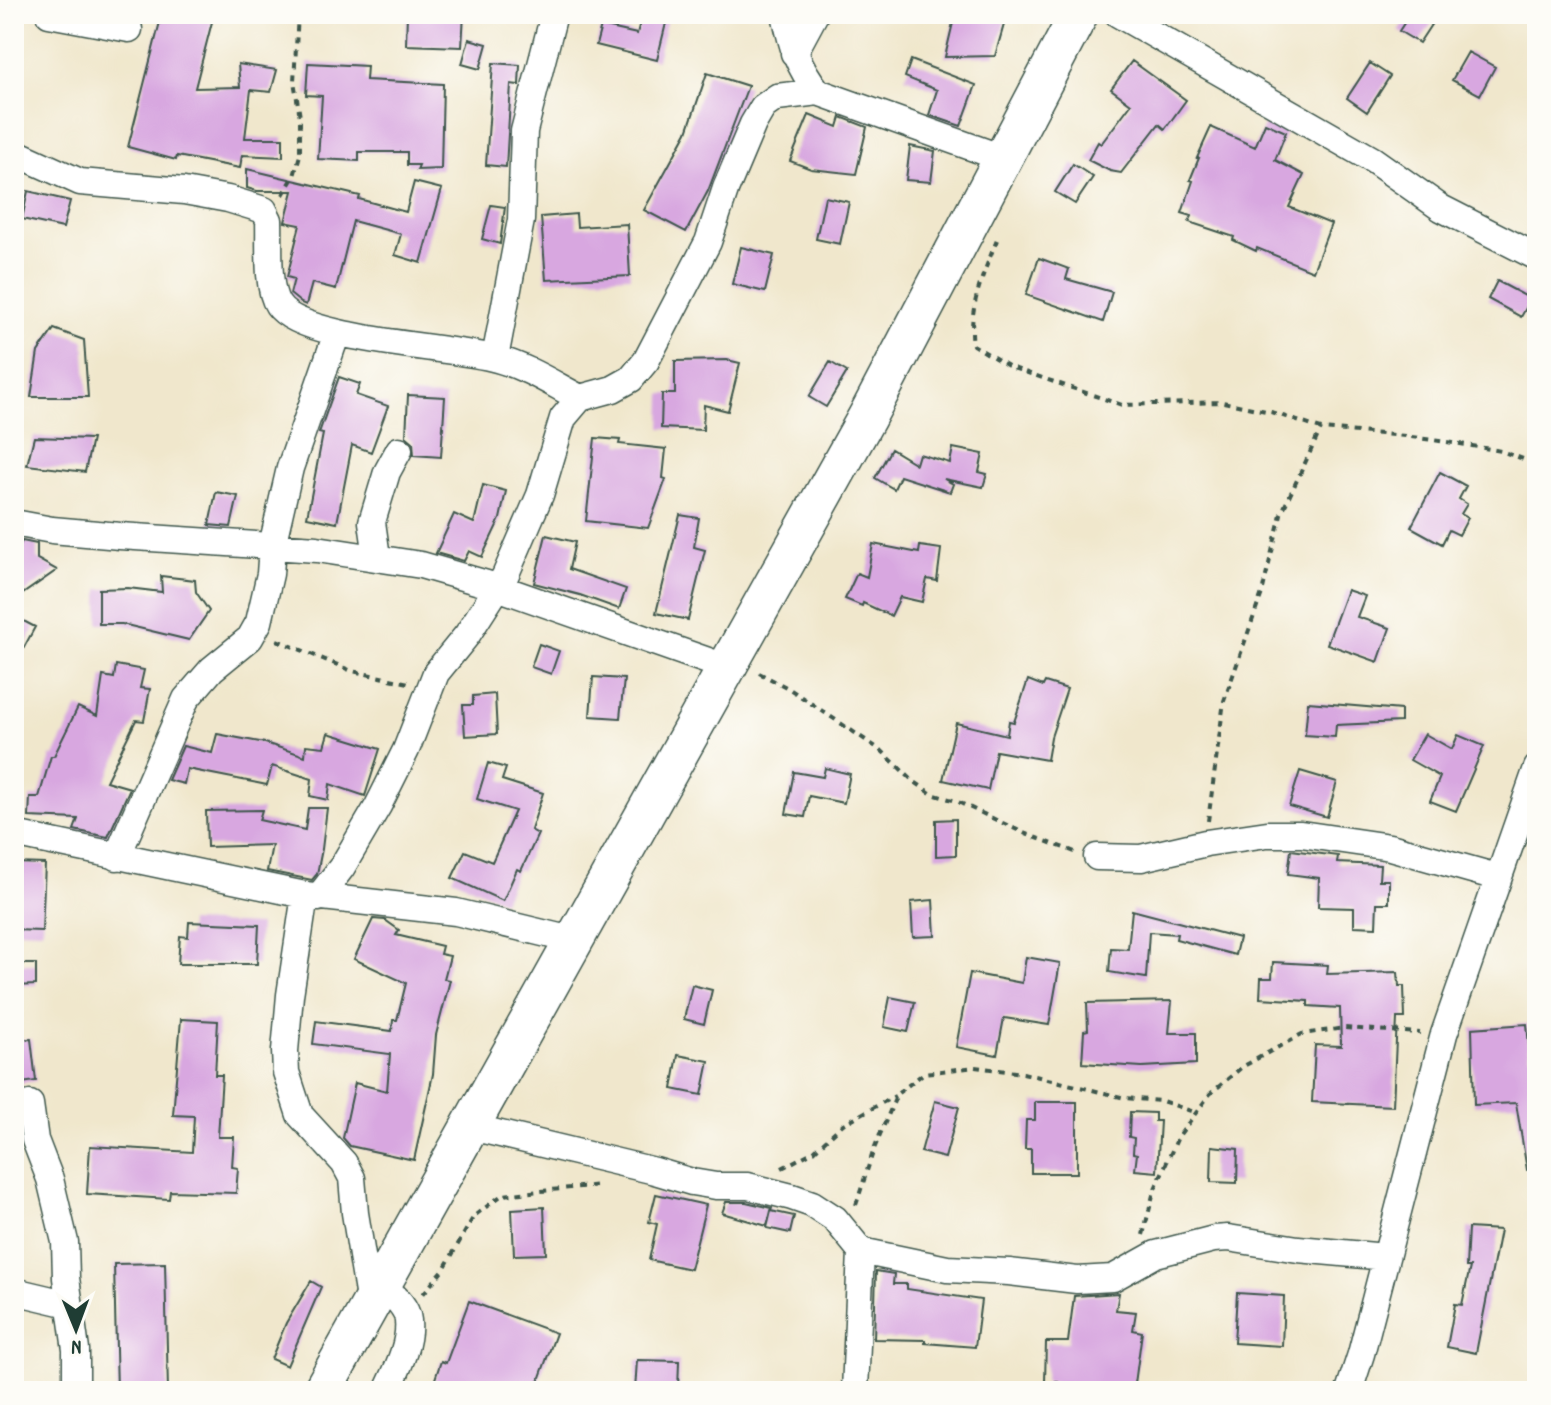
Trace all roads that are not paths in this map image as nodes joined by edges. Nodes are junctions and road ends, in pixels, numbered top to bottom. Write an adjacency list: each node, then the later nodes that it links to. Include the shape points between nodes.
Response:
1 (49, 14): 7 (street)
2 (554, 14): 14 (street, via 524,131 521,220)
3 (785, 14): 8 (street)
4 (815, 14): 8 (street)
5 (1079, 14): 11 (main road)
6 (1118, 14): 12 (street, via 1373,160 1441,208)
7 (129, 29)
8 (794, 53): 9 (street)
9 (818, 92): 11 (street); 15 (street, via 777,97 763,107 708,242 646,361 631,379)
10 (14, 152): 13 (street, via 80,182 184,191 264,210 278,306 289,316)
11 (1002, 158): 21 (main road)
12 (1537, 257)
13 (337, 333): 14 (street); 18 (street, via 290,468)
14 (495, 358): 15 (street)
15 (580, 398): 20 (street, via 563,418 540,495)
16 (399, 450): 19 (street, via 372,522)
17 (14, 523): 18 (street)
18 (272, 546): 19 (street); 24 (street, via 255,631 186,699)
19 (377, 557): 20 (street)
20 (497, 587): 21 (street); 27 (street, via 436,673 406,750 342,867)
21 (730, 663): 28 (main road)
22 (1537, 768): 26 (street)
23 (14, 834): 24 (street)
24 (117, 857): 27 (street)
25 (1097, 857): 26 (street, via 1141,858 1206,843 1301,834 1390,847)
26 (1497, 877): 32 (street, via 1444,1034)
27 (312, 897): 28 (street, via 456,912); 34 (street, via 290,995 286,1072 300,1115 352,1178 355,1213)
28 (576, 941): 30 (main road)
29 (30, 1104): 35 (street, via 35,1140 65,1242)
30 (471, 1127): 31 (street, via 692,1182 748,1186 812,1204 835,1219); 34 (main road)
31 (854, 1243): 32 (street, via 947,1269 1077,1280 1113,1278 1176,1247 1228,1238); 39 (street)
32 (1386, 1257): 40 (street)
33 (14, 1291): 35 (street)
34 (376, 1295): 37 (main road); 38 (street, via 397,1299 407,1315 407,1338)
35 (69, 1304): 36 (street)
36 (76, 1391)
37 (322, 1391)
38 (387, 1391)
39 (855, 1391)
40 (1349, 1391)

